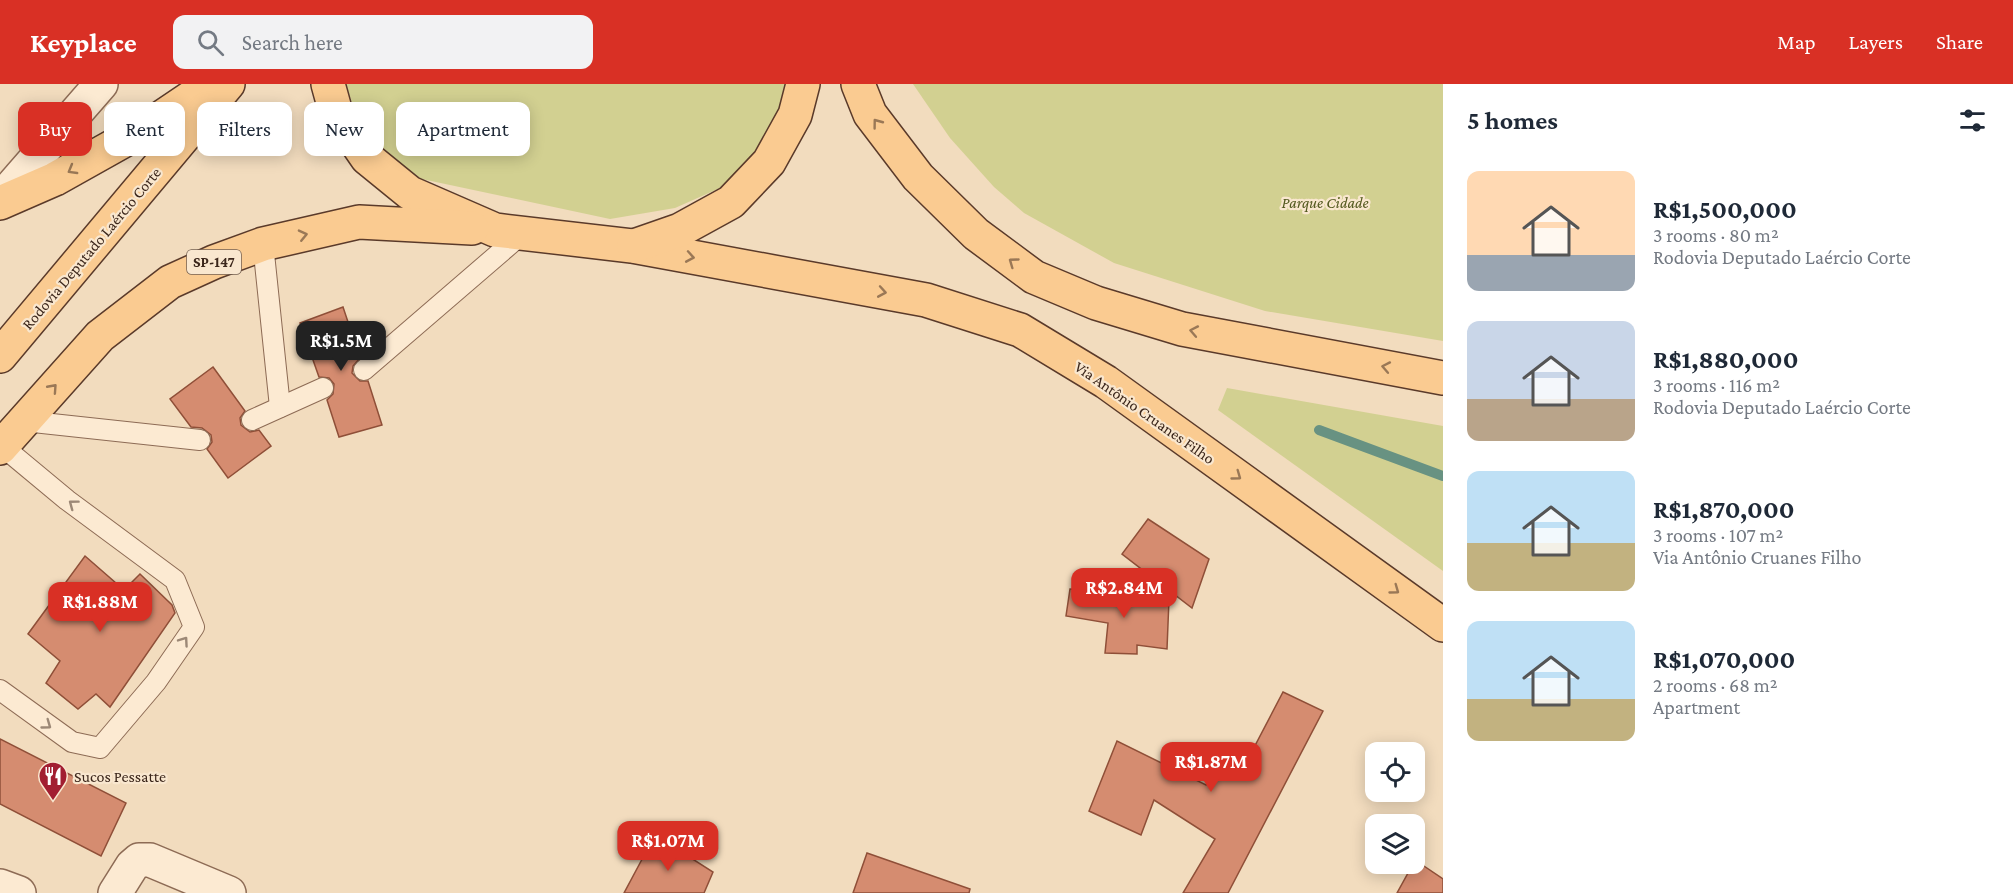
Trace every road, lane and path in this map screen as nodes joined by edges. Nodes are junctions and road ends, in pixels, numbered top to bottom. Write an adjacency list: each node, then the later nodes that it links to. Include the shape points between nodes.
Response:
1 (101, 84): 7 (street)
2 (211, 84): 7 (main road, one-way to 7, via 146,128 55,179)
3 (228, 84): 11 (main road, Rodovia Deputado Laércio Corte)
4 (328, 84): 8 (main road, via 336,113 367,158 410,193)
5 (803, 84): 10 (main road, via 795,115 769,162 731,202 680,230)
6 (858, 84): 13 (main road, one-way to 6, via 1182,329 1096,303 1034,277 976,234 918,177 870,114)
7 (0, 201)
8 (509, 231): 9 (main road, SP-147, one-way to 8, via 359,222); 10 (main road, Via Antônio Cruanes Filho); 12 (lane)
9 (263, 244): 15 (lane); 17 (main road, SP-147, one-way to 9, via 100,336 170,282)
10 (632, 246): 20 (main road, Via Antônio Cruanes Filho, one-way to 20, via 926,300 1020,330 1106,381)
11 (0, 356)
12 (364, 370)
13 (1443, 378)
14 (323, 388): 15 (lane)
15 (280, 407): 16 (lane)
16 (252, 420)
17 (24, 421): 18 (lane); 19 (main road, SP-147)
18 (200, 440)
19 (1, 447): 21 (lane, one-way to 19, via 72,742 100,748 156,682 194,627 175,580)
20 (1443, 625)
21 (0, 690)
22 (0, 886): 23 (street)
23 (19, 893)
24 (115, 893): 25 (street, via 139,860 150,860)
25 (229, 893)

